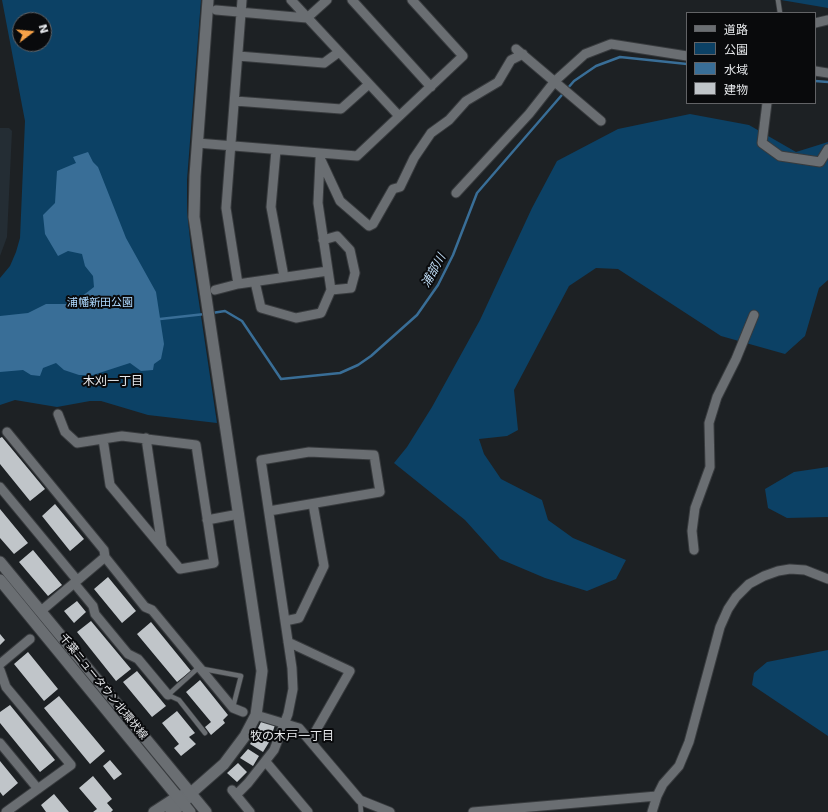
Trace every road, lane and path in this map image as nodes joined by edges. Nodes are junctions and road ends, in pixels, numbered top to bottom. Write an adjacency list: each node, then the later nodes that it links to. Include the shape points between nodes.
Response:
1 (208, 0): 26 (street)
2 (242, 0): 10 (street)
3 (291, 0): 11 (street)
4 (327, 0): 11 (street)
5 (352, 0): 21 (street)
6 (412, 0): 21 (street, via 464,56)
7 (778, 0): 9 (lane)
8 (216, 10): 10 (street)
9 (780, 12)
10 (241, 13): 11 (street); 15 (street)
11 (307, 18): 14 (street)
12 (828, 20): 13 (street)
13 (816, 23)
14 (339, 52): 15 (street, via 324,63); 20 (street)
15 (238, 56): 22 (street)
16 (686, 56): 19 (street, via 611,44 585,54)
17 (816, 71): 18 (street)
18 (828, 73)
19 (555, 82): 25 (street); 30 (street, via 520,52 511,60 498,82 466,101 449,120 432,133 414,158 400,187 393,189 373,224 369,226 340,200); 31 (street)
20 (369, 84): 22 (street, via 341,109); 24 (street)
21 (430, 87): 24 (street)
22 (234, 101): 27 (street)
23 (767, 104): 28 (street, via 762,144 780,156 820,162)
24 (399, 116): 30 (street, via 357,156)
25 (601, 121)
26 (197, 144): 27 (street); 47 (street, via 194,217)
27 (231, 146): 29 (street); 36 (street, via 226,208)
28 (828, 149)
29 (276, 150): 30 (street); 34 (street, via 271,207)
30 (320, 155): 32 (street, via 318,203)
31 (456, 193)
32 (323, 240): 33 (street); 38 (street, via 337,236 350,250 355,273 351,288)
33 (328, 271): 34 (street); 38 (street)
34 (284, 277): 35 (street)
35 (255, 282): 36 (street); 38 (street, via 261,308 296,318 320,313)
36 (238, 284): 37 (street)
37 (215, 290)
38 (331, 290)
39 (754, 315): 50 (street, via 717,397 709,423 710,467 693,519)
40 (58, 414): 43 (street, via 65,432 77,443)
41 (7, 432): 51 (street, via 104,550)
42 (146, 438): 43 (street, via 122,436); 48 (street, via 196,445); 49 (street)
43 (103, 439): 49 (street, via 110,485)
44 (1, 491): 55 (street)
45 (313, 504): 46 (street); 46 (street, via 380,492 374,455 308,452 261,460); 57 (street, via 324,566 299,618)
46 (269, 511): 57 (street)
47 (238, 514): 48 (street); 67 (street, via 262,671)
48 (208, 520): 49 (street, via 214,563 180,569)
49 (162, 549)
50 (694, 550)
51 (105, 557): 55 (street); 61 (street, via 145,608 152,610)
52 (0, 562): 56 (street, 千葉ニュータウン北環状線)
53 (828, 578): 75 (street, via 806,570 778,571 749,584 736,597 720,627 689,742 679,766 663,784)
54 (0, 580): 77 (street, 千葉ニュータウン北環状線)
55 (76, 582): 56 (street); 64 (street, via 93,606 95,614 128,654 138,659)
56 (41, 611): 74 (street, 千葉ニュータウン北環状線)
57 (285, 621): 59 (street)
58 (30, 639): 60 (street)
59 (288, 642): 68 (street, via 293,689); 70 (street, via 350,671)
60 (0, 664)
61 (198, 668): 64 (lane); 65 (street); 65 (lane, via 241,676)
62 (0, 670): 63 (street)
63 (3, 689): 73 (street, via 71,765)
64 (168, 695): 69 (lane, via 178,700)
65 (233, 708): 66 (street)
66 (244, 712)
67 (256, 715): 68 (street); 74 (street, via 246,736 233,754)
68 (285, 725): 70 (street, via 299,728); 72 (street)
69 (205, 733)
70 (310, 741): 76 (street)
71 (0, 744): 73 (street)
72 (266, 762): 82 (street, via 248,784 234,792); 83 (street)
73 (38, 789): 78 (street)
74 (191, 793): 77 (street); 81 (street, 千葉ニュータウン北環状線)
75 (657, 796): 86 (street); 87 (street)
76 (360, 800): 84 (lane); 85 (street)
77 (183, 804): 79 (street); 80 (street)
78 (6, 812)
79 (154, 812)
80 (171, 812)
81 (206, 812)
82 (250, 812)
83 (308, 812)
84 (361, 812)
85 (390, 812)
86 (473, 812)
87 (652, 812)

